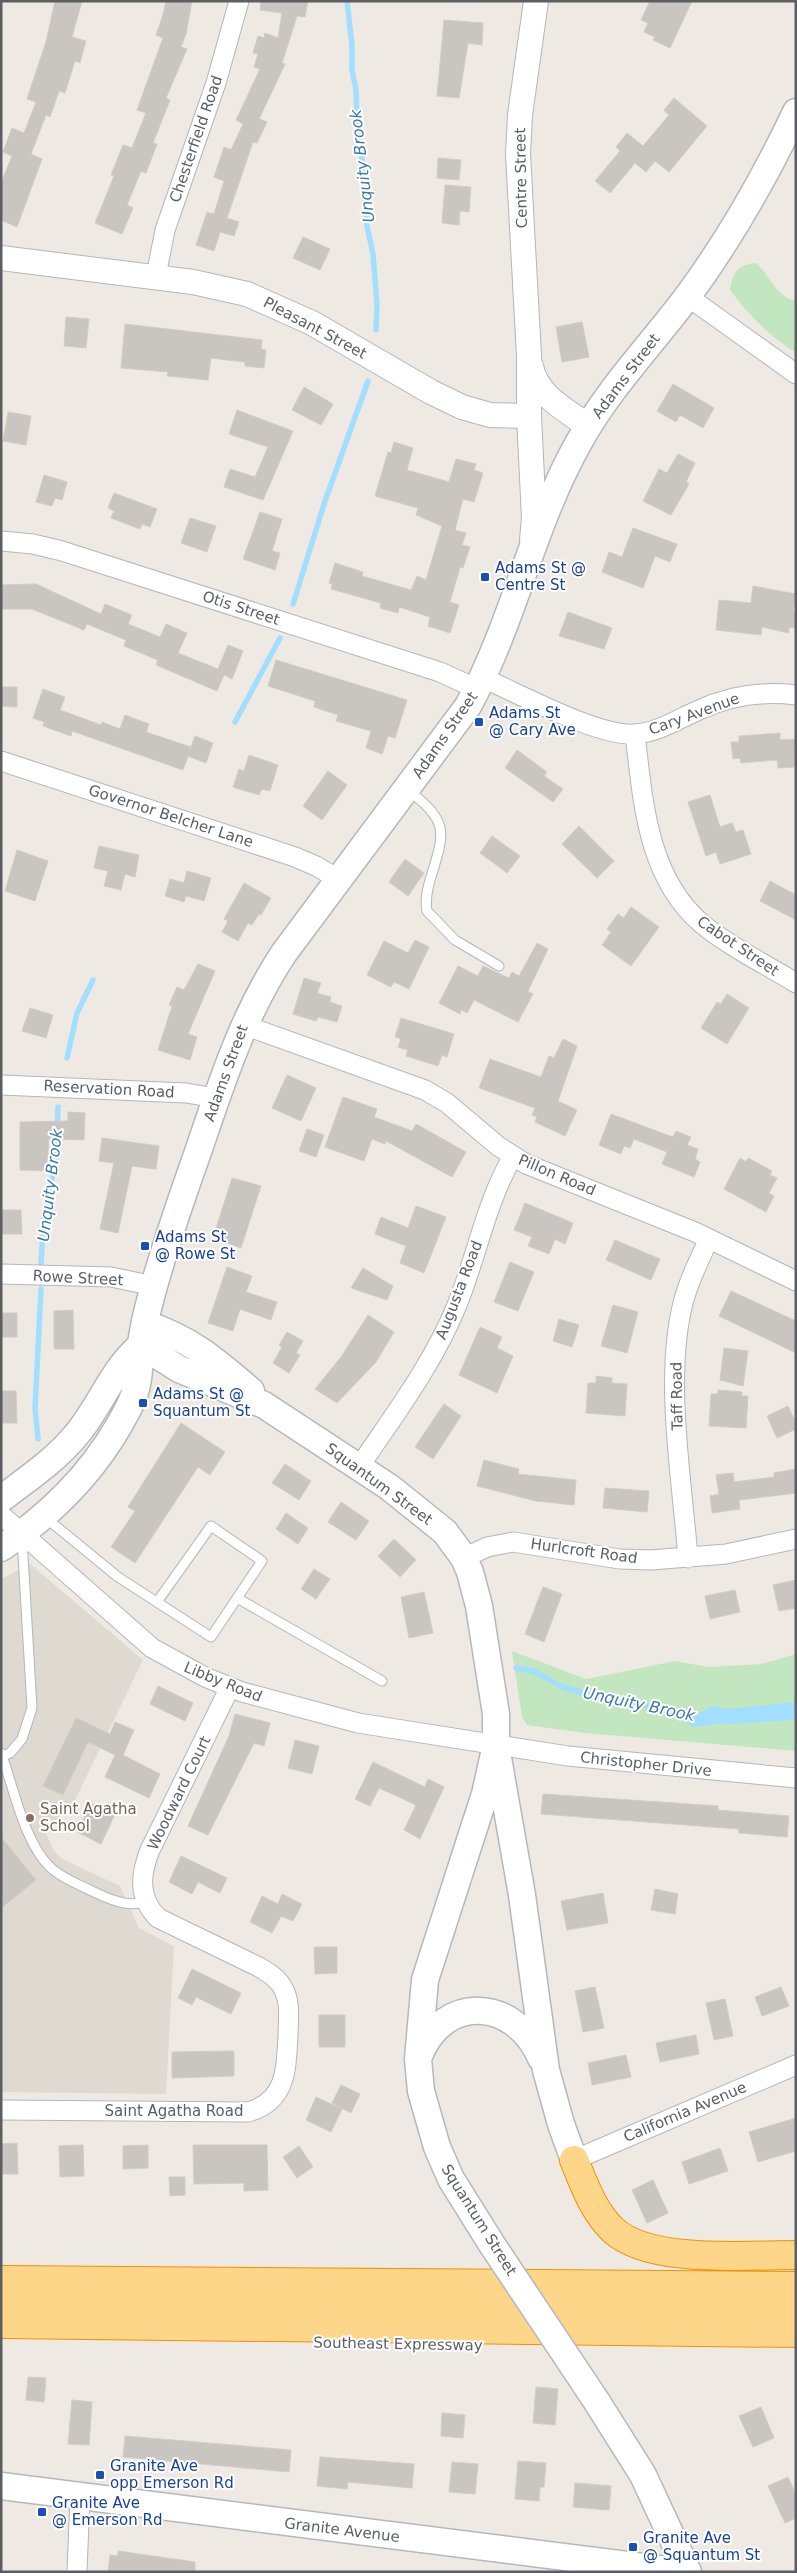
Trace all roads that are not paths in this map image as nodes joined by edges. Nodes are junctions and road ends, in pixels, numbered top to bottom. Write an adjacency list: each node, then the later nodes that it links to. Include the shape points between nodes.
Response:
1 (239, 1): 5 (street, Chesterfield Road, via 216,83 165,230)
2 (536, 1): 7 (street, Centre Street, via 520,115 518,154)
3 (796, 112): 6 (main road, Adams Street, via 755,193)
4 (1, 258): 5 (street, Pleasant Street)
5 (156, 276): 9 (street, Pleasant Street, via 211,285 262,300 312,323 462,407 490,415)
6 (687, 296): 8 (street); 10 (main road, Adams Street)
7 (530, 356): 9 (street, Centre Street); 10 (street, Centre Street, via 535,380 541,389)
8 (796, 374)
9 (529, 416): 12 (street, Centre Street, via 534,518)
10 (588, 426): 12 (main road, Adams Street, via 562,473)
11 (1, 541): 13 (street, Otis Street, via 62,551)
12 (528, 560): 13 (main road, Adams Street)
13 (480, 684): 15 (street, Cary Avenue, via 594,726); 17 (main road, Adams Street)
14 (796, 695): 15 (street, Cary Avenue, via 767,693 734,698 700,709 666,726)
15 (635, 734): 20 (street, Cabot Street, via 649,829 661,866 678,898 702,924)
16 (1, 761): 18 (street, Governor Belcher Lane, via 295,857)
17 (407, 789): 18 (main road, Adams Street); 19 (lane, via 433,811 440,825 440,846 426,894 427,911 455,940)
18 (338, 880): 21 (main road, Adams Street, via 271,974)
19 (499, 966)
20 (796, 983)
21 (244, 1025): 23 (main road, Adams Street); 24 (street, Pillon Road, via 425,1090)
22 (4, 1080): 23 (street, Reservation Road)
23 (216, 1098): 28 (main road, Adams Street)
24 (513, 1156): 25 (street, Pillon Road, via 541,1171); 32 (street, Augusta Road, via 493,1197 463,1289 441,1338 416,1383)
25 (709, 1239): 27 (street, Pillon Road); 39 (street, Taff Road, via 683,1304 676,1361 676,1412)
26 (1, 1274): 28 (street, Rowe Street, via 111,1277)
27 (796, 1281)
28 (154, 1286): 29 (main road, Adams Street)
29 (143, 1335): 30 (main road, via 84,1424); 31 (main road, Adams Street, via 134,1397); 32 (main road, Squantum Street, via 179,1369 251,1398)
30 (67, 1444): 31 (main road); 33 (main road)
31 (91, 1467): 35 (main road, Adams Street)
32 (359, 1467): 38 (main road, Squantum Street, via 432,1521)
33 (1, 1499)
34 (1, 1515): 37 (street, Libby Road)
35 (44, 1516): 37 (main road, Adams Street); 41 (lane, via 118,1577)
36 (796, 1539): 39 (street, Hurlcroft Road)
37 (11, 1541): 43 (street, Libby Road, via 152,1648); 45 (lane, via 32,1708 22,1740)
38 (464, 1558): 39 (street, Hurlcroft Road, via 487,1547 513,1542 620,1559); 44 (main road, Squantum Street, via 475,1588 482,1625 496,1714)
39 (688, 1558)
40 (237, 1598): 41 (lane, via 211,1637); 41 (lane, via 262,1561 211,1526); 42 (lane)
41 (157, 1602)
42 (382, 1681)
43 (230, 1688): 44 (street, Libby Road, via 351,1722); 47 (street, Woodward Court, via 146,1862 141,1882)
44 (496, 1745): 46 (street, Christopher Drive, via 591,1759); 48 (main road, Squantum Street, via 485,1794 430,1963 423,1995); 50 (main road, Squantum Street, via 522,1895)
45 (2, 1756): 47 (lane, via 32,1840 51,1868 66,1879 110,1899 133,1904)
46 (796, 1778)
47 (145, 1902): 51 (street, Saint Agatha Road, via 158,1918 270,1973 283,1988 288,2020 286,2067 280,2089 267,2104 248,2112)
48 (418, 2059): 50 (main road, via 428,2038 444,2021 465,2013 487,2011 519,2025 535,2044); 66 (main road, Squantum Street, bridge, via 421,2090 436,2147 451,2179 643,2474)
49 (796, 2065): 52 (street, California Avenue)
50 (546, 2070): 52 (main road, Squantum Street)
51 (1, 2110)
52 (574, 2160): 53 (highway, via 603,2219 638,2245 682,2254)
53 (796, 2255)
54 (1, 2280): 55 (highway)
55 (796, 2286)
56 (1, 2302): 57 (highway)
57 (796, 2310)
58 (1, 2324): 59 (highway)
59 (796, 2333)
60 (1, 2340): 61 (highway, Southeast Expressway)
61 (796, 2349)
62 (1, 2486): 63 (main road, Granite Avenue)
63 (80, 2497): 64 (street); 65 (main road, Granite Avenue)
64 (77, 2572)
65 (682, 2572)
66 (688, 2572)

